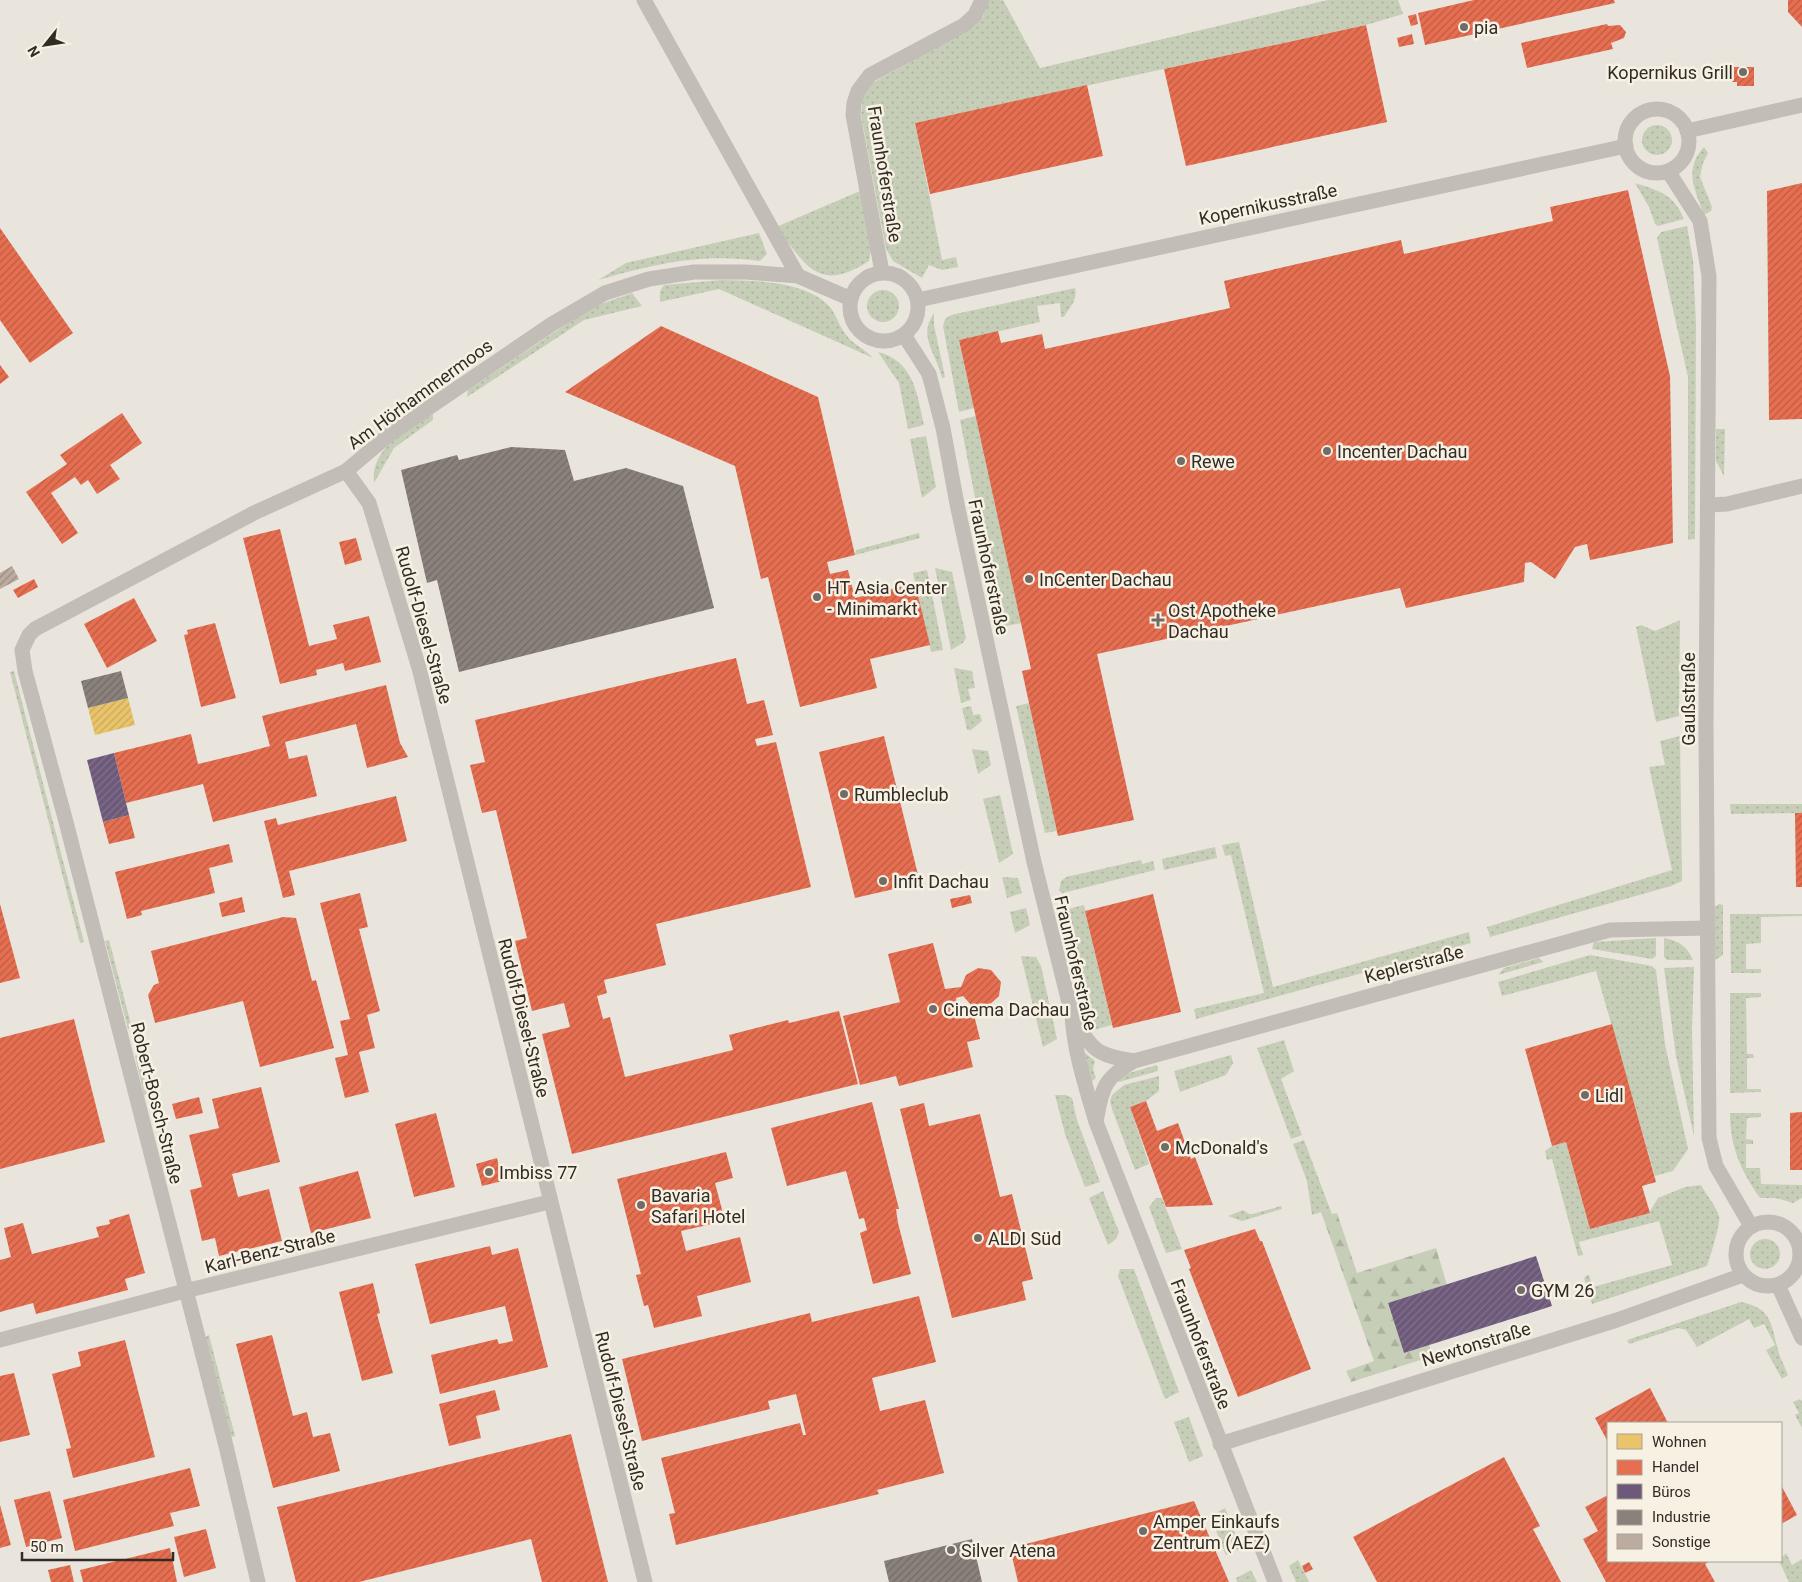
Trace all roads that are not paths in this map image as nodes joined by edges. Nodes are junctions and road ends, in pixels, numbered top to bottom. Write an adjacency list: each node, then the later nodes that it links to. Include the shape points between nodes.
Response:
1 (644, 0): 8 (street)
2 (982, 0): 7 (street, Fraunhoferstraße, via 975,15 964,24 870,75 858,91 854,114)
3 (1802, 105): 4 (street)
4 (1687, 130): 5 (street, via 1674,115 1665,111 1649,111 1629,126); 6 (street, via 1688,150 1677,166)
5 (1626, 146): 6 (street, via 1628,155 1641,169); 10 (street, Kopernikusstraße)
6 (1668, 171): 14 (street, Gaußstraße, via 1700,221 1709,276)
7 (882, 272): 9 (street, via 862,281); 10 (street, via 905,279)
8 (798, 276): 9 (street, Am Hörhammermoos); 12 (street, Am Hörhammermoos, via 694,272 649,279 604,293 552,324 413,418)
9 (851, 299): 11 (street, via 852,317 869,337 887,340)
10 (918, 300): 11 (street, via 916,319)
11 (904, 335): 17 (street, Fraunhoferstraße, via 929,374 938,410 1034,862)
12 (346, 471): 15 (street, Am Hörhammermoos, via 254,513 68,611); 20 (street, Rudolf-Diesel-Straße, via 369,503 419,668)
13 (1802, 486): 14 (street, via 1727,504)
14 (1708, 505): 16 (street, Gaußstraße)
15 (29, 635): 25 (street, Robert-Bosch-Straße, via 22,650 25,671)
16 (1708, 928): 18 (street, Keplerstraße, via 1610,930); 21 (street, Gaußstraße, via 1709,1138 1716,1166)
17 (1072, 1015): 18 (street, Keplerstraße, via 1088,1042 1106,1057); 19 (street, Fraunhoferstraße, via 1079,1058)
18 (1134, 1061): 19 (street, Keplerstraße, via 1107,1080 1100,1095)
19 (1096, 1122): 28 (street, Fraunhoferstraße)
20 (549, 1202): 25 (street, Karl-Benz-Straße); 30 (street, Rudolf-Diesel-Straße)
21 (1751, 1226): 22 (street, via 1760,1222 1780,1224); 23 (street, via 1744,1232 1736,1249)
22 (1799, 1235): 24 (street, via 1801,1256 1798,1266 1794,1274)
23 (1743, 1275): 24 (street, via 1759,1285); 28 (street, Newtonstraße, via 1626,1317)
24 (1778, 1285): 26 (street)
25 (185, 1291): 27 (street, Karl-Benz-Straße); 29 (street, Robert-Bosch-Straße)
26 (1802, 1338)
27 (0, 1340)
28 (1220, 1444): 31 (street, Fraunhoferstraße)
29 (258, 1582)
30 (645, 1582)
31 (1275, 1582)

